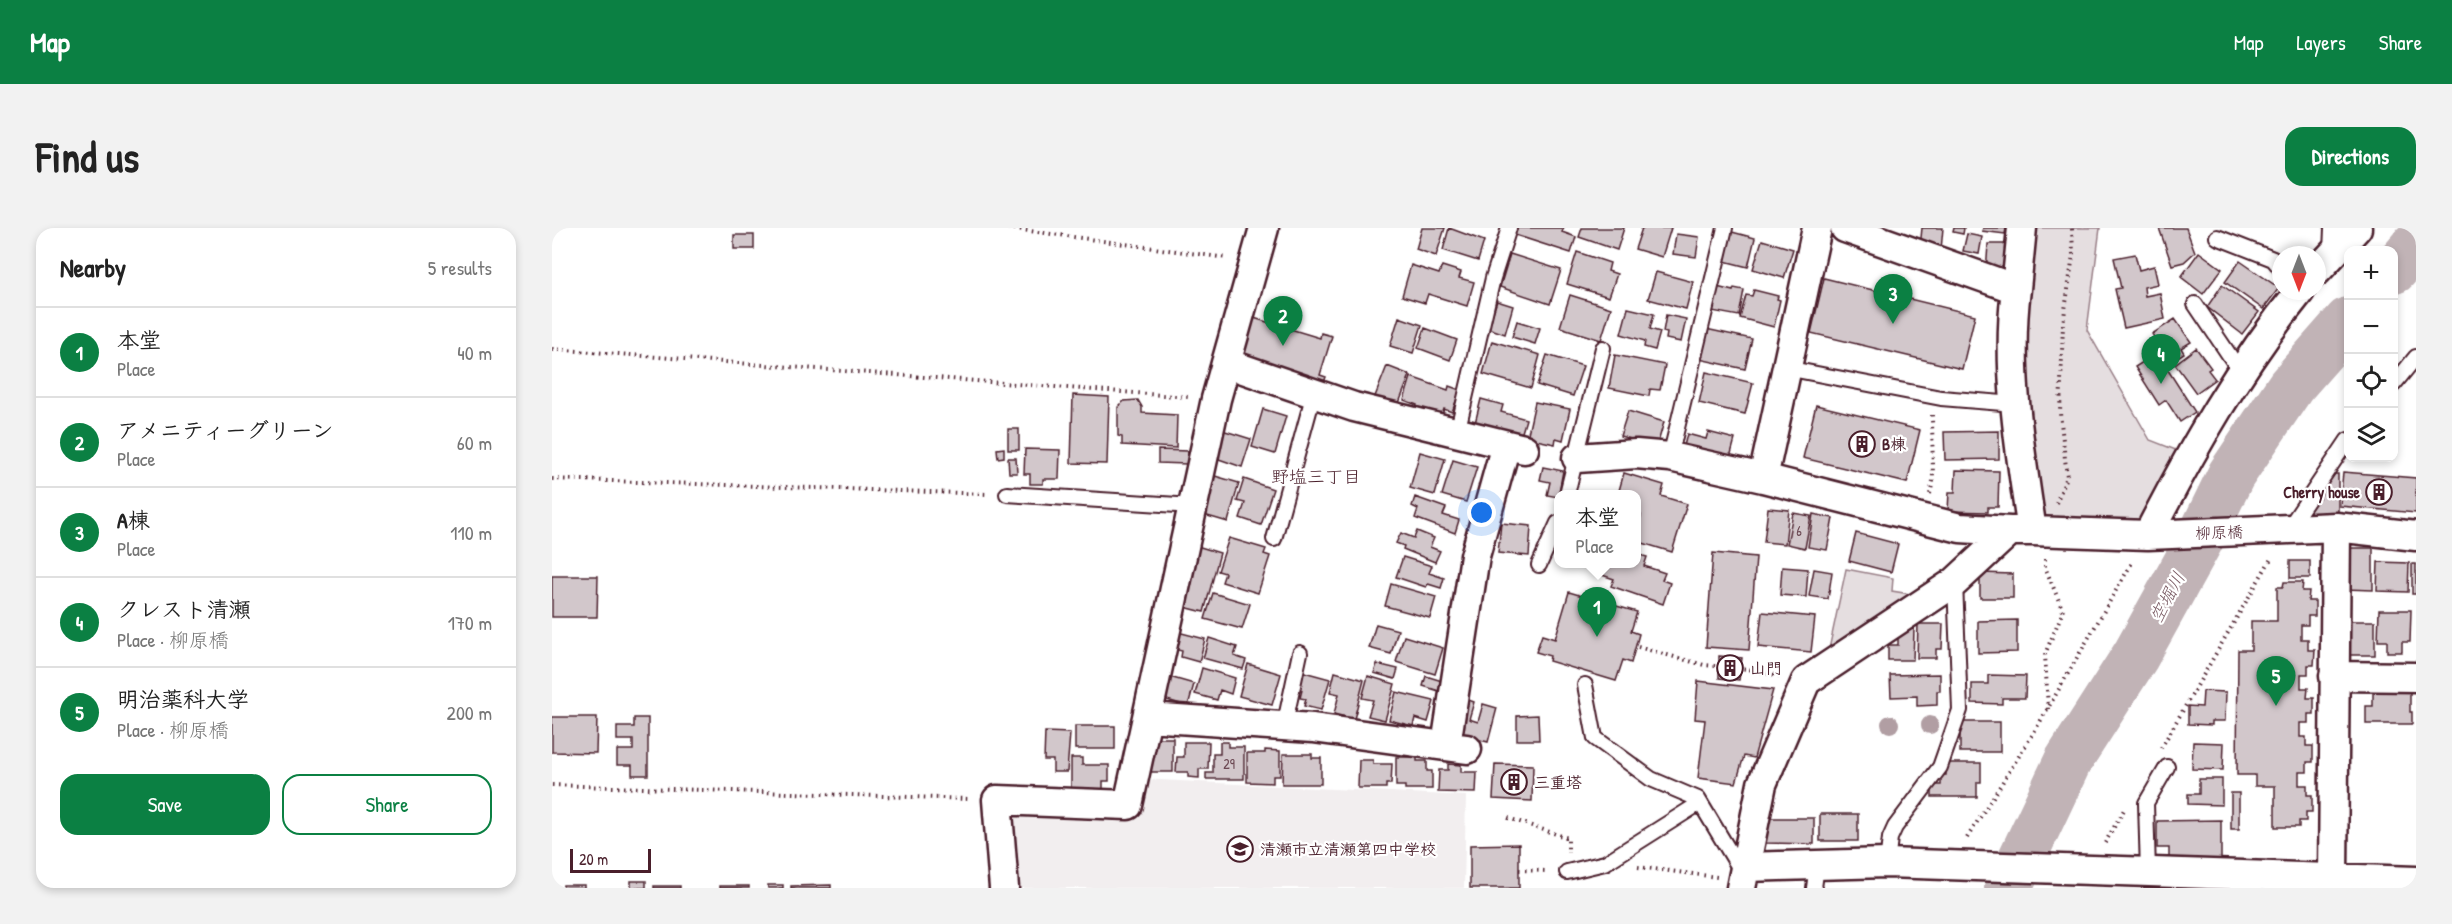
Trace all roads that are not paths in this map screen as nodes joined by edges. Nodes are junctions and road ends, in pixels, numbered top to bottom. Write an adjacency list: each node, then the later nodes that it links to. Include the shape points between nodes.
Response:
1 (1264, 228): 16 (street)
2 (1509, 228): 22 (lane, via 1493,278)
3 (1725, 228): 24 (lane)
4 (1817, 228): 17 (street)
5 (1845, 228): 11 (street)
6 (2022, 228): 11 (street)
7 (2357, 228): 9 (street)
8 (2217, 237): 10 (lane)
9 (2327, 251)
10 (2272, 259)
11 (2016, 289): 21 (street)
12 (2293, 300): 18 (street)
13 (2195, 304): 18 (lane)
14 (1603, 348): 25 (lane)
15 (2416, 357): 19 (lane)
16 (1226, 363): 20 (street); 29 (street)
17 (1786, 368): 21 (lane, via 1932,396); 26 (street)
18 (2240, 371): 34 (street, via 2172,488)
19 (2398, 379)
20 (1314, 393): 22 (street); 36 (lane)
21 (2016, 404): 32 (street)
22 (1457, 433): 44 (street, via 1515,447 1475,556 1456,747)
23 (2344, 447): 31 (lane)
24 (1670, 457): 25 (street, 柳原橋, via 1636,454); 26 (street, 柳原橋)
25 (1577, 458): 27 (lane)
26 (1763, 478): 32 (street, 柳原橋, via 1960,528)
27 (1568, 490)
28 (1007, 494): 29 (lane)
29 (1193, 506): 43 (street)
30 (2336, 527): 31 (street, 柳原橋); 35 (street, 柳原橋); 40 (street)
31 (2285, 529): 34 (street, 柳原橋)
32 (2029, 531): 34 (street, 柳原橋); 38 (street)
33 (1554, 532): 37 (lane)
34 (2153, 534)
35 (2416, 536)
36 (1274, 539)
37 (1539, 566)
38 (1954, 582): 47 (lane, via 1960,710 1940,766 1895,826); 50 (street, via 1806,681 1762,784)
39 (1300, 653): 44 (lane)
40 (2334, 676): 41 (street); 53 (street)
41 (2416, 677)
42 (1585, 685): 46 (lane, via 1595,738 1651,779)
43 (1147, 717): 44 (street); 55 (street, via 1128,805 998,800)
44 (1284, 727)
45 (2167, 767): 49 (lane, via 2146,803)
46 (1700, 803): 48 (lane, via 1605,863); 50 (lane, via 1737,864)
47 (1887, 863): 49 (street); 51 (street)
48 (1567, 872)
49 (2148, 872): 52 (street)
50 (1736, 877): 51 (street)
51 (1815, 877)
52 (2194, 881): 53 (street)
53 (2344, 881): 54 (street)
54 (2416, 881)
55 (1004, 888)

